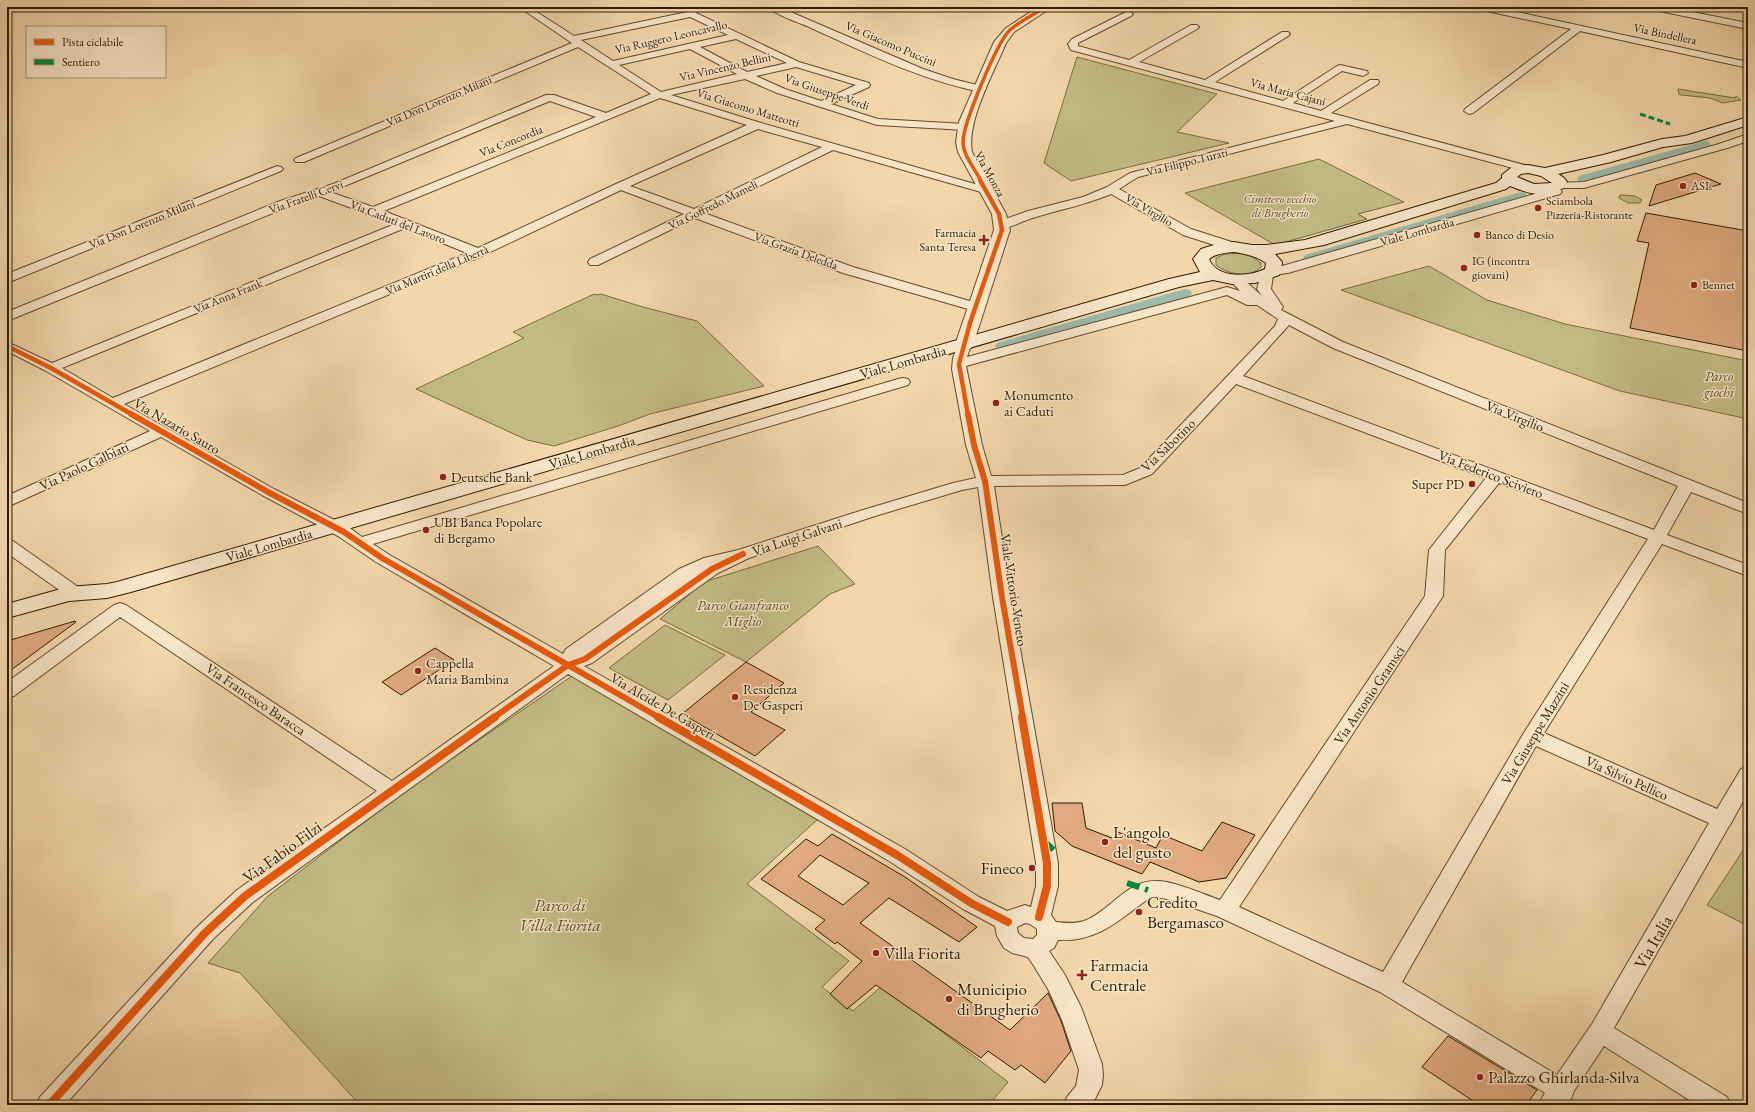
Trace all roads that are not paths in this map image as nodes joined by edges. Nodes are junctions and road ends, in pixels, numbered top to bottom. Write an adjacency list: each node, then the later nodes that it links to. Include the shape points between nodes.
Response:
1 (523, 7): 13 (street, Via Giacomo Matteotti)
2 (772, 7): 23 (street, Via Giacomo Puccini, via 932,76)
3 (1482, 7): 10 (street, Via Bindellera)
4 (1654, 7): 8 (street)
5 (1043, 8): 23 (street, Via Monza, via 1007,33 1000,42)
6 (690, 11): 12 (street); 13 (street, Via Don Lorenzo Milani)
7 (1128, 14): 15 (street, Via Maria Cajani, via 1073,44 1074,48)
8 (1748, 26)
9 (1194, 27): 15 (street)
10 (1577, 28): 18 (street, Via Bindellera); 27 (street)
11 (1285, 34): 22 (street)
12 (737, 36): 14 (street, Via Ruggero Leoncavallo); 17 (street)
13 (576, 41): 16 (street, Via Giacomo Matteotti); 39 (street, Via Don Lorenzo Milani)
14 (691, 46): 16 (street, Via Ruggero Leoncavallo); 20 (street, Via Giuseppe Verdi)
15 (1130, 63): 22 (street, Via Maria Cajani)
16 (611, 64): 24 (street, Via Giacomo Matteotti)
17 (796, 64): 20 (street, Via Vincenzo Bellini); 25 (street, via 865,85)
18 (1748, 65)
19 (1363, 73): 26 (street, via 1340,68)
20 (747, 76): 24 (street, Via Vincenzo Bellini); 25 (street, Via Giuseppe Verdi, via 781,91)
21 (1374, 82): 28 (street)
22 (1206, 83): 26 (street, Via Maria Cajani)
23 (981, 89): 34 (street, Via Monza)
24 (659, 95): 30 (street, Via Concordia); 33 (street, Via Giacomo Matteotti)
25 (822, 104): 34 (street, Via Giuseppe Verdi, via 877,122)
26 (1285, 104): 28 (street, Via Maria Cajani)
27 (1469, 111)
28 (1323, 114): 31 (street, Via Maria Cajani)
29 (1748, 115): 36 (main road, Viale Lombardia, via 1690,130)
30 (605, 116): 48 (street, Via Fratelli Cervi, via 550,97); 51 (street, Via Concordia)
31 (1347, 121): 38 (street, Via Maria Cajani); 46 (street, Via Filippo Turati, via 1134,175)
32 (1748, 121): 36 (main road, Viale Lombardia, via 1687,140)
33 (757, 125): 37 (street, Via Giacomo Matteotti); 44 (street, Via Martiri della Libertà)
34 (965, 127): 47 (street, Via Monza, via 965,152)
35 (1748, 137): 43 (street, via 1584,185)
36 (1662, 143): 43 (main road, Viale Lombardia, via 1606,159)
37 (831, 147): 47 (street, Via Giacomo Matteotti); 52 (street, Via Goffredo Mameli)
38 (1488, 159): 40 (street, Via Maria Cajani); 42 (street, Via Maria Cajani)
39 (300, 160)
40 (1528, 169): 42 (main road, Viale Lombardia); 43 (main road)
41 (277, 170): 65 (street, Via Don Lorenzo Milani)
42 (1511, 175): 45 (main road, via 1515,183); 50 (main road, Viale Lombardia, via 1500,186)
43 (1553, 181): 45 (main road, via 1540,189); 63 (street, Viale Lombardia, via 1556,192 1283,270)
44 (620, 186): 52 (street, Via Grazia Deledda); 60 (street, Via Martiri della Libertà)
45 (1525, 186): 50 (main road, Viale Lombardia)
46 (1111, 189): 53 (street, Via Filippo Turati, via 1087,200); 56 (street, Via Virgilio)
47 (985, 190): 49 (street, Via Monza)
48 (318, 192): 51 (street, Via Caduti del Lavoro); 69 (street, Via Fratelli Cervi)
49 (995, 208): 53 (street, Via Filippo Turati); 55 (street, Via Monza)
50 (1429, 209): 58 (main road, Viale Lombardia)
51 (373, 211): 54 (street, Via Caduti del Lavoro)
52 (696, 214): 62 (street, Via Goffredo Mameli); 68 (street, Via Grazia Deledda, via 853,271)
53 (1032, 214): 55 (street, Via Filippo Turati)
54 (405, 224): 60 (street, Via Caduti del Lavoro); 74 (street, Via Anna Frank)
55 (1002, 225): 68 (street)
56 (1187, 232): 57 (street, Via Virgilio); 61 (street, Via Virgilio)
57 (1234, 247): 59 (main road); 61 (main road, via 1218,248)
58 (1292, 249): 59 (main road, Viale Lombardia); 63 (main road, Viale Lombardia)
59 (1252, 250): 63 (main road, via 1270,258)
60 (478, 253): 77 (street, Via Martiri della Libertà)
61 (1204, 258): 64 (main road, via 1208,271); 67 (main road, Viale Lombardia, via 1193,272)
62 (594, 262)
63 (1271, 269): 66 (main road, via 1247,280); 70 (street, Via Virgilio, via 1264,289)
64 (1215, 274): 66 (main road); 67 (main road, Viale Lombardia)
65 (7, 279)
66 (1235, 279): 70 (street, Via Virgilio, via 1268,308)
67 (1175, 282): 71 (main road, Viale Lombardia)
68 (975, 307): 71 (street)
69 (7, 317)
70 (1284, 318): 73 (street, Viale Lombardia, via 1227,291); 75 (street, Via Sabotino, via 1281,327); 81 (street, Via Virgilio, via 1338,346)
71 (964, 345): 73 (street, Viale Vittorio Veneto); 84 (main road, Viale Lombardia)
72 (7, 346): 74 (street, Via Nazario Sauro)
73 (959, 364): 80 (street, Viale Vittorio Veneto, via 974,445)
74 (51, 368): 77 (street, Via Nazario Sauro)
75 (1234, 378): 79 (street, Via Federico Sciviero); 80 (street, Via Sabotino, via 1146,471 1125,480)
76 (903, 382): 86 (street, Viale Lombardia)
77 (113, 403): 78 (street, Via Nazario Sauro)
78 (161, 430): 82 (street, Via Paolo Galbiati); 84 (street, Via Nazario Sauro)
79 (1496, 476): 85 (street, Via Federico Sciviero); 97 (street, Via Antonio Gramsci, via 1436,550 1434,596)
80 (985, 481): 91 (street, Via Luigi Galvani, via 945,490 726,561 585,659); 99 (street, Viale Vittorio Veneto, via 1047,863)
81 (1687, 484): 83 (street, Via Virgilio); 85 (street, Via Giuseppe Mazzini)
82 (7, 502)
83 (1748, 509)
84 (334, 527): 86 (street, Via Alcide De Gasperi); 89 (main road, Viale Lombardia, via 123,587)
85 (1658, 537): 88 (street, Via Federico Sciviero); 93 (street, Via Giuseppe Mazzini)
86 (360, 543): 91 (street, Via Alcide De Gasperi)
87 (7, 545): 89 (street)
88 (1748, 571)
89 (75, 593): 90 (main road, Viale Lombardia)
90 (7, 611)
91 (568, 665): 95 (street, Via Fabio Filzi); 98 (street, Via Alcide De Gasperi)
92 (7, 691): 95 (street, Via Francesco Baracca, via 120,609)
93 (1532, 736): 96 (street, Via Silvio Pellico); 101 (street, Via Giuseppe Mazzini)
94 (1748, 774): 96 (street, Via Italia)
95 (391, 790): 104 (street, Via Fabio Filzi, via 232,907 190,949)
96 (1723, 820): 102 (street, Via Italia)
97 (1225, 910): 99 (street, via 1167,890 1155,889 1134,897 1087,929 1072,932); 101 (street)
98 (1008, 922): 99 (street, via 1025,914); 100 (street, via 1006,933 1013,943)
99 (1044, 924): 100 (street, via 1045,942)
100 (1034, 948): 105 (street, via 1062,990 1091,1070 1087,1091)
101 (1388, 985): 103 (street)
102 (1600, 1031): 103 (street, Via Italia); 106 (street)
103 (1556, 1098)
104 (49, 1105)
105 (1076, 1105)
106 (1718, 1105)

